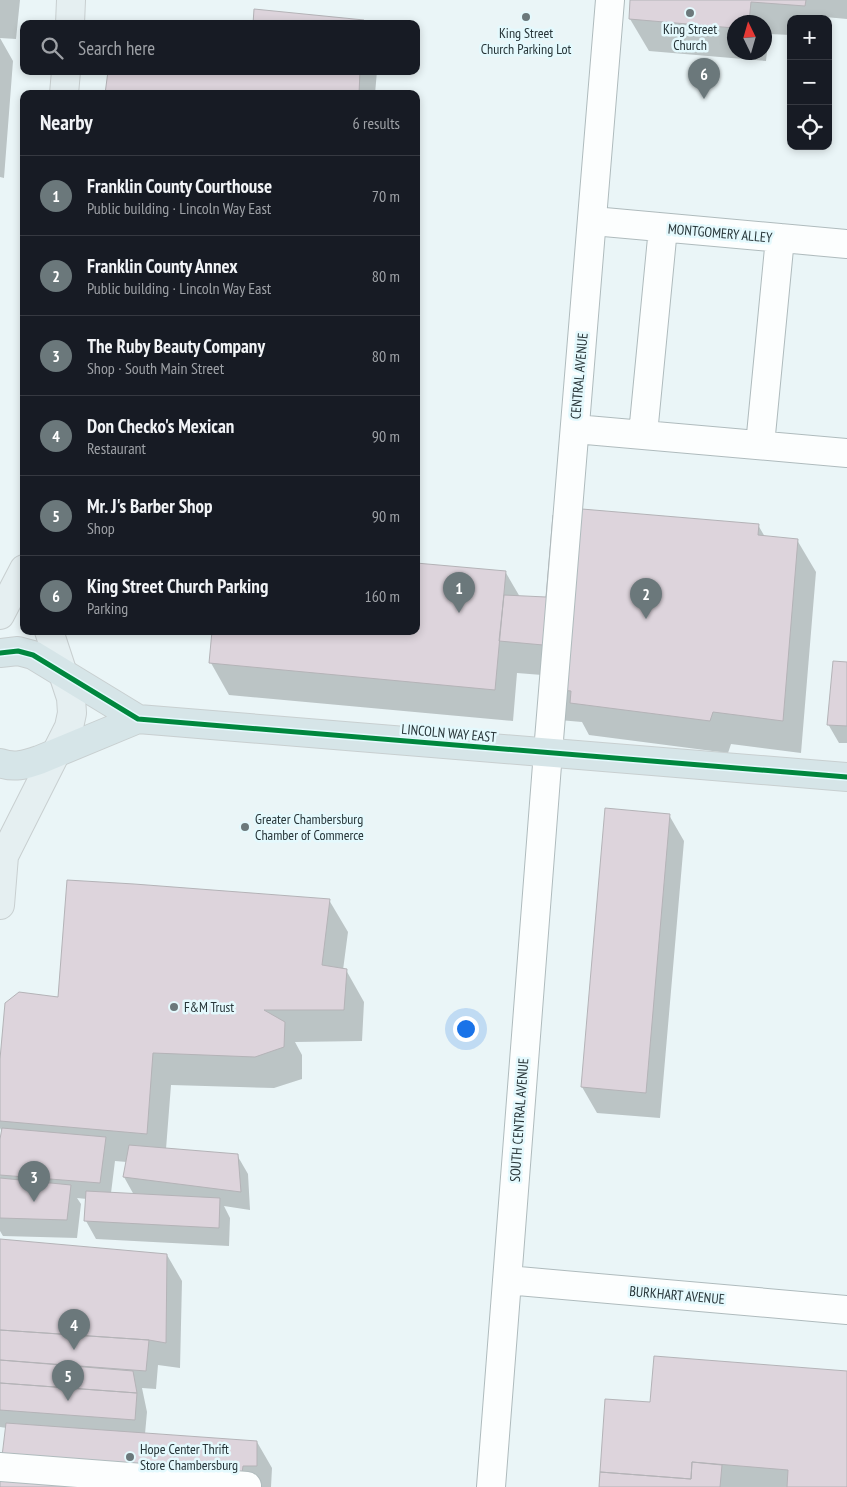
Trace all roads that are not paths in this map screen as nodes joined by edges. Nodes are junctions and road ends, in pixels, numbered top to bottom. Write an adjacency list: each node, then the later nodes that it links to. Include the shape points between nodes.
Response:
1 (72, 0): 3 (main road)
2 (610, 0): 6 (lane, CENTRAL AVENUE)
3 (70, 20)
4 (66, 75): 5 (main road)
5 (64, 90)
6 (593, 222): 7 (lane, MONTGOMERY ALLEY); 10 (lane, CENTRAL AVENUE)
7 (663, 228): 8 (lane, MONTGOMERY ALLEY); 11 (lane)
8 (780, 238): 9 (lane, MONTGOMERY ALLEY); 12 (lane)
9 (847, 244)
10 (575, 429): 11 (lane); 20 (lane, CENTRAL AVENUE)
11 (644, 434): 12 (lane)
12 (760, 445): 13 (lane)
13 (847, 453)
14 (20, 577): 15 (main road)
15 (0, 615)
16 (51, 635): 18 (main road)
17 (0, 653): 18 (highway, LINCOLN WAY EAST, via 18,651 33,655)
18 (62, 672): 19 (highway, LINCOLN WAY EAST); 21 (main road, via 71,698 72,713 69,728)
19 (138, 719): 20 (highway, LINCOLN WAY EAST); 21 (highway, LINCOLN WAY EAST)
20 (548, 752): 23 (highway, LINCOLN WAY EAST); 26 (lane, SOUTH CENTRAL AVENUE)
21 (56, 753): 22 (highway, LINCOLN WAY EAST, via 24,765); 24 (main road)
22 (0, 763)
23 (847, 778)
24 (2, 849): 25 (main road)
25 (0, 905)
26 (507, 1280): 27 (lane, BURKHART AVENUE); 30 (lane, SOUTH CENTRAL AVENUE)
27 (847, 1310)
28 (0, 1467): 29 (lane)
29 (247, 1486)
30 (491, 1487)

